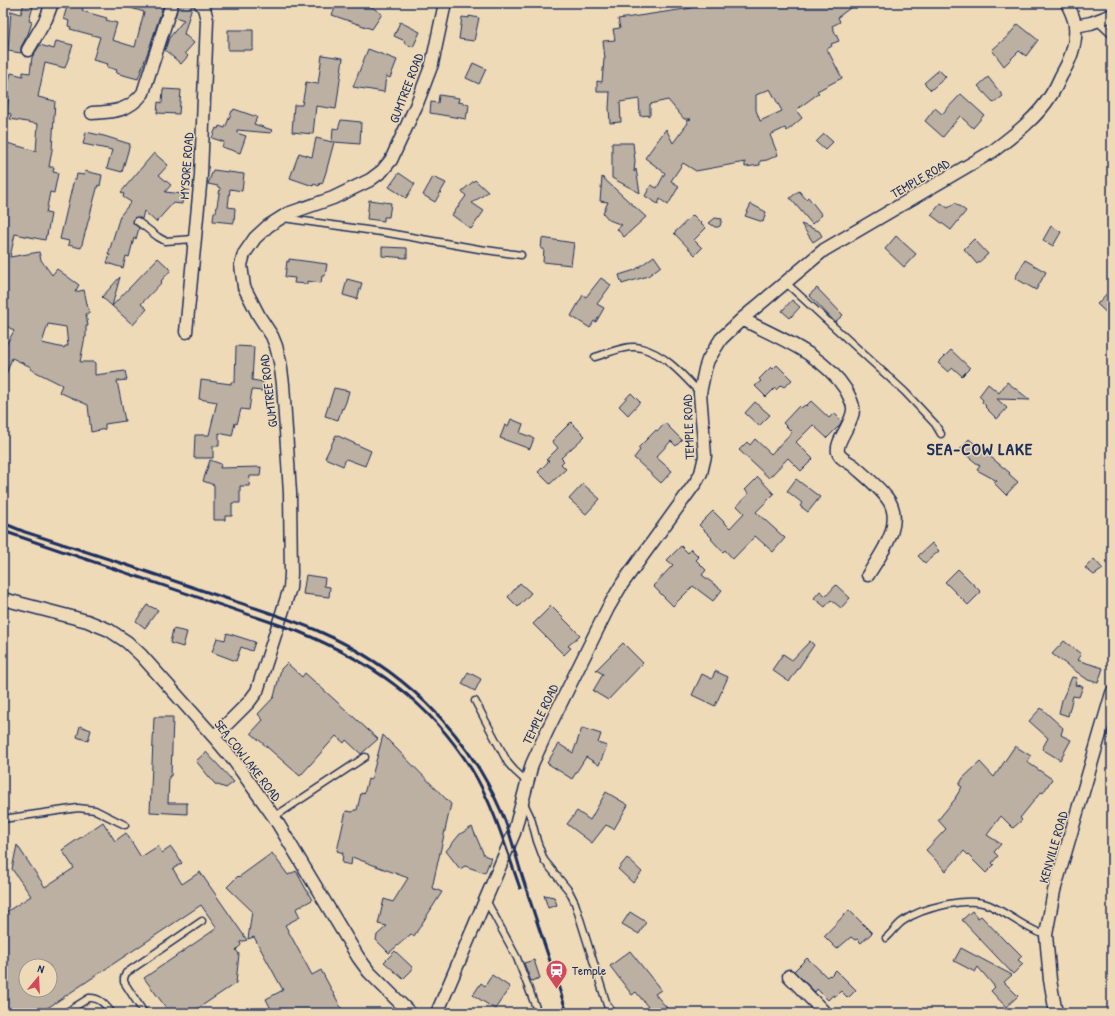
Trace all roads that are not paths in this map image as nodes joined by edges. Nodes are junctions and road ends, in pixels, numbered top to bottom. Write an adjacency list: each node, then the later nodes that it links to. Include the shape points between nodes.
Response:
1 (52, 3): 10 (street, via 46,20)
2 (172, 3): 11 (street, via 143,93 138,100 123,109)
3 (200, 3): 14 (street, MYSORE ROAD, via 207,20 201,175)
4 (445, 3): 12 (street, GUMTREE ROAD, via 432,64 391,160 370,180 333,198)
5 (1067, 3): 8 (street)
6 (1112, 15): 7 (street)
7 (1097, 21): 8 (street); 9 (lane)
8 (1075, 26): 16 (street, TEMPLE ROAD, via 1072,53 1066,69 1050,96 1034,116 1016,132 974,163 824,250)
9 (1112, 35)
10 (28, 50)
11 (92, 113)
12 (282, 217): 15 (lane); 26 (street, GUMTREE ROAD, via 255,238 244,254 241,265 244,287 274,341 282,374 290,493 290,588 257,691)
13 (137, 220): 14 (lane, via 165,241)
14 (194, 239): 18 (street, MYSORE ROAD)
15 (521, 255)
16 (785, 282): 17 (street, TEMPLE ROAD); 21 (lane, via 905,392)
17 (742, 319): 20 (street, TEMPLE ROAD, via 721,339 708,360); 22 (street, via 794,345 818,361 838,378 851,399 853,415 838,451 840,456 888,498 894,512 893,528 887,544)
18 (186, 332)
19 (595, 357): 20 (lane, via 622,348 640,347 665,358)
20 (700, 393): 28 (street, TEMPLE ROAD, via 705,456 701,473 622,584 608,608 538,749)
21 (941, 434)
22 (868, 575)
23 (3, 599): 26 (street, SEA COW LAKE ROAD, via 88,621 109,630 141,655)
24 (1112, 693): 35 (street, KENVILLE ROAD, via 1054,891)
25 (475, 701): 28 (lane, via 508,763)
26 (214, 737): 30 (street, SEA COW LAKE ROAD)
27 (365, 757): 30 (lane)
28 (527, 782): 29 (street, TEMPLE ROAD)
29 (523, 800): 33 (street, TEMPLE ROAD, via 514,833); 44 (lane, via 544,860 569,891 575,903 608,1005)
30 (274, 817): 41 (street, SEA COW LAKE ROAD, via 358,957 369,972)
31 (3, 819): 32 (lane, via 78,808 95,810)
32 (124, 825)
33 (486, 899): 42 (street, TEMPLE ROAD); 43 (lane, via 517,958)
34 (202, 921): 40 (lane, via 126,974 124,982)
35 (1046, 935): 36 (lane, via 988,904 971,901 914,915 902,922); 46 (street, KENVILLE ROAD)
36 (886, 938)
37 (789, 976): 45 (street)
38 (65, 1013): 39 (lane, via 88,998 100,1000)
39 (112, 1013)
40 (144, 1013)
41 (410, 1013)
42 (437, 1013)
43 (538, 1013)
44 (613, 1013)
45 (825, 1013)
46 (1056, 1013)

